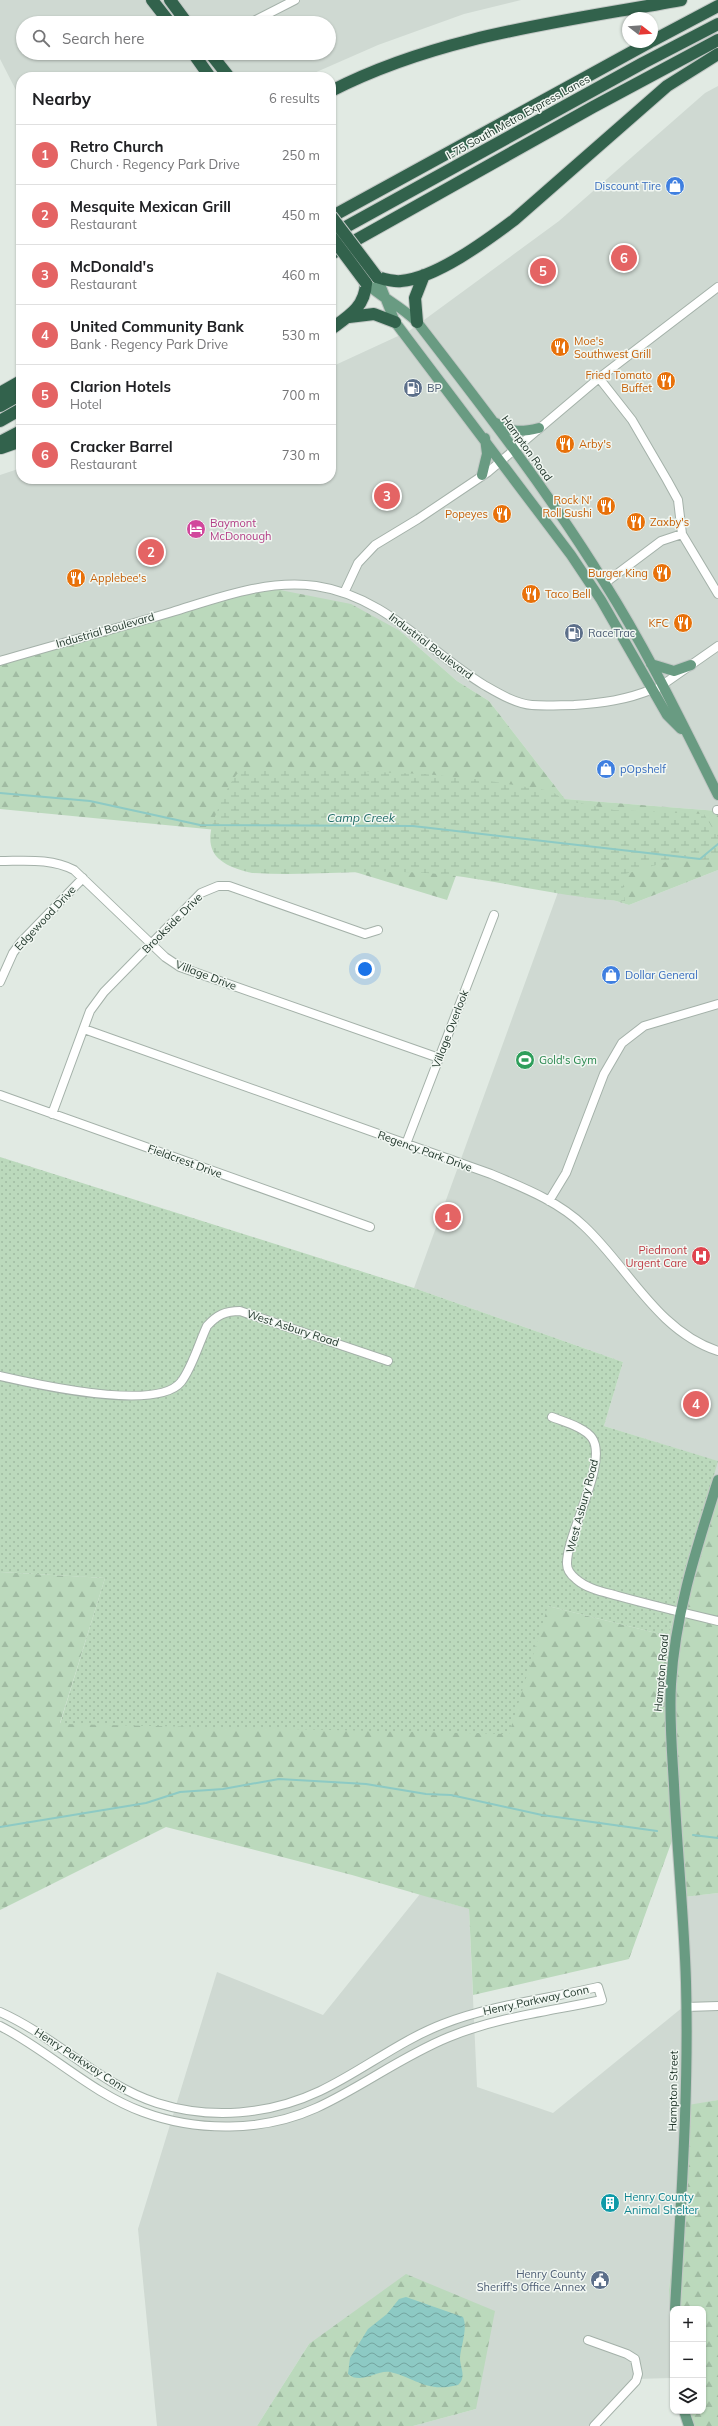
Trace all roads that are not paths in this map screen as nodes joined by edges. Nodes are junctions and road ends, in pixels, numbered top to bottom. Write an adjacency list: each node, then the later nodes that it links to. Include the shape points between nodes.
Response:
1 (152, 0): 6 (highway)
2 (170, 0): 7 (highway)
3 (295, 0): 8 (street)
4 (681, 0): 18 (highway, via 458,42 378,69)
5 (718, 6): 10 (highway)
6 (165, 16)
7 (182, 16)
8 (264, 16)
9 (718, 24): 21 (highway, I-75 South Metro Express Lanes)
10 (658, 37)
11 (718, 40): 23 (highway, via 586,110)
12 (638, 48): 19 (highway)
13 (718, 54): 24 (highway, via 667,86 502,229 469,252)
14 (198, 60): 16 (highway)
15 (219, 60): 17 (highway)
16 (206, 72)
17 (226, 72)
18 (336, 89)
19 (336, 213)
20 (336, 223): 25 (highway, Hampton Road, bridge)
21 (336, 233)
22 (336, 243): 26 (highway, Hampton Road, bridge)
23 (336, 251)
24 (424, 275): 25 (highway, via 399,282); 31 (highway, via 415,298)
25 (377, 276): 28 (main road, Hampton Road)
26 (366, 283): 28 (main road, Hampton Road); 29 (highway, via 363,301)
27 (718, 287): 33 (street)
28 (388, 300): 30 (main road, Hampton Road); 31 (main road, Hampton Road)
29 (348, 317): 30 (highway, via 374,314); 32 (highway)
30 (395, 322): 43 (main road, Hampton Road)
31 (417, 322): 40 (main road, Hampton Road)
32 (336, 325)
33 (599, 378): 41 (street); 50 (street, via 632,420 673,490 680,509)
34 (16, 384): 35 (highway)
35 (0, 393)
36 (16, 397): 37 (highway)
37 (0, 406)
38 (16, 412): 39 (highway)
39 (0, 421)
40 (492, 421): 41 (main road, via 509,430); 47 (main road, Hampton Road)
41 (539, 428): 47 (street)
42 (16, 434): 44 (highway)
43 (485, 438): 48 (main road, Hampton Road); 49 (main road, via 487,454)
44 (0, 442)
45 (16, 443): 46 (highway)
46 (0, 449)
47 (513, 450): 48 (street); 51 (main road, Hampton Road)
48 (501, 460): 49 (street); 58 (main road, Hampton Road, via 583,573)
49 (482, 475): 52 (street, via 418,519 375,544 358,563)
50 (682, 534): 51 (street, via 661,541); 53 (street)
51 (605, 583): 56 (main road, Hampton Road)
52 (344, 593): 55 (street, Industrial Boulevard, via 316,586 298,585 251,590); 58 (street, Industrial Boulevard, via 382,610 408,627 469,676 497,693 532,705 608,703)
53 (718, 594)
54 (718, 646): 57 (street, Industrial Boulevard)
55 (0, 661)
56 (651, 664): 57 (main road, via 674,671); 58 (main road, Hampton Road)
57 (691, 665): 58 (street, Industrial Boulevard)
58 (656, 688): 59 (main road, Hampton Road); 59 (main road, Hampton Road, via 667,715)
59 (686, 734): 60 (main road, Hampton Road)
60 (715, 786): 61 (main road, Hampton Road)
61 (718, 795)
62 (0, 861): 63 (street, Village Drive, via 63,865)
63 (83, 878): 66 (street, Village Drive); 67 (street, Edgewood Drive, via 21,942)
64 (494, 915): 70 (street, Village Overlook)
65 (378, 930): 66 (street, Brookside Drive, via 365,934 229,886 218,886 201,893)
66 (151, 944): 69 (street, Brookside Drive, via 104,992 90,1011); 70 (street, Village Drive, via 180,967)
67 (0, 979)
68 (718, 1004): 74 (street, via 644,1026 622,1043 604,1074 566,1173)
69 (84, 1029): 72 (street, Brookside Drive); 73 (street, Regency Park Drive)
70 (439, 1058): 73 (street, Village Overlook)
71 (0, 1095): 72 (street, Fieldcrest Drive)
72 (52, 1114): 75 (street, Fieldcrest Drive)
73 (406, 1144): 74 (street, Regency Park Drive, via 491,1174)
74 (549, 1201): 76 (street, Regency Park Drive, via 584,1226 667,1320 698,1343)
75 (370, 1227)
76 (718, 1351)
77 (388, 1361): 78 (street, West Asbury Road, via 240,1310 229,1311 214,1319 208,1326 181,1381 161,1393 120,1395 76,1391)
78 (0, 1376)
79 (552, 1417): 82 (street, West Asbury Road, via 584,1431 592,1438 596,1447 596,1458 588,1490 570,1548 567,1564 569,1573 586,1586)
80 (718, 1480): 81 (main road, Hampton Road)
81 (714, 1505): 82 (main road, Hampton Road, via 692,1560)
82 (680, 1612): 83 (street); 84 (main road, Hampton Road, via 670,1715)
83 (718, 1621)
84 (678, 1873): 86 (main road, Hampton Street, via 684,1935)
85 (718, 2006): 86 (street)
86 (686, 2007): 89 (main road, Hampton Street, via 683,2177)
87 (0, 2012): 88 (street, Henry Parkway Conn, via 35,2030 96,2072 139,2096 187,2110 237,2113 295,2102 443,2024 491,2009 598,1987 602,2000 469,2029 424,2048 315,2108 291,2117 244,2126 177,2122 142,2112 103,2093 40,2048)
88 (0, 2026)
89 (675, 2306)
90 (588, 2340): 92 (street, via 635,2359 638,2374 636,2381)
91 (685, 2414): 93 (main road)
92 (594, 2426)
93 (689, 2426)

